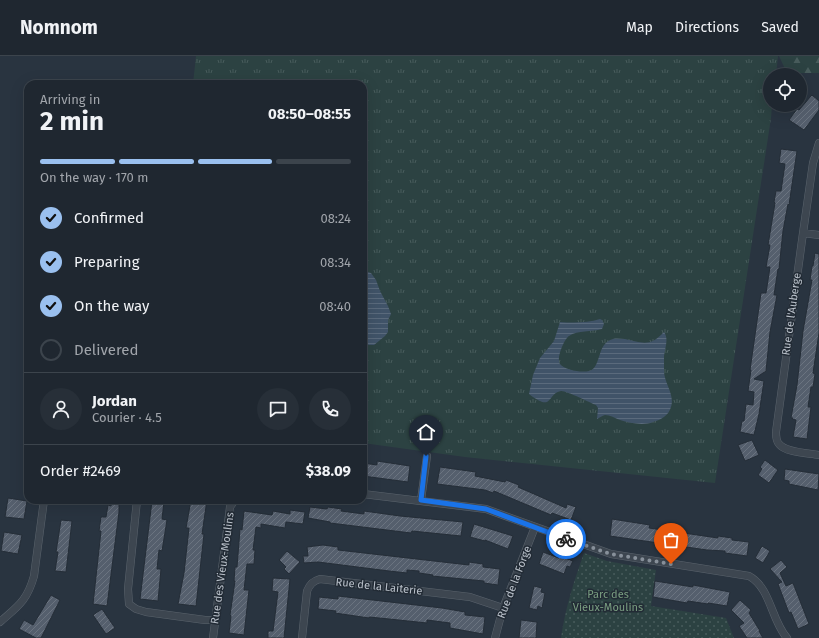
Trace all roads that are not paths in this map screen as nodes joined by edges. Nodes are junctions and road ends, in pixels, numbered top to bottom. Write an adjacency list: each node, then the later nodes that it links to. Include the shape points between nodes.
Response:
1 (819, 143): 2 (street, Rue de l'Auberge, via 813,163)
2 (802, 233): 3 (street); 4 (street, Rue de l'Auberge, via 776,438 778,444 784,448)
3 (819, 235)
4 (819, 455)
5 (426, 456): 7 (street)
6 (367, 494): 7 (street)
7 (421, 500): 11 (street, via 486,509)
8 (43, 504): 14 (street, via 32,586 25,600)
9 (138, 504): 13 (street, via 128,589 129,604 146,612)
10 (232, 504): 13 (street, Rue des Vieux-Moulins)
11 (535, 527): 12 (street, Rue de la Forge); 18 (street, via 611,554 749,576 760,585 778,626)
12 (503, 608): 16 (street, Rue de la Laiterie, via 470,597 320,579 314,580 307,591); 17 (street, Rue de la Forge)
13 (214, 620): 15 (street, Rue des Vieux-Moulins)
14 (0, 622)
15 (212, 638)
16 (302, 638)
17 (495, 638)
18 (787, 638)

